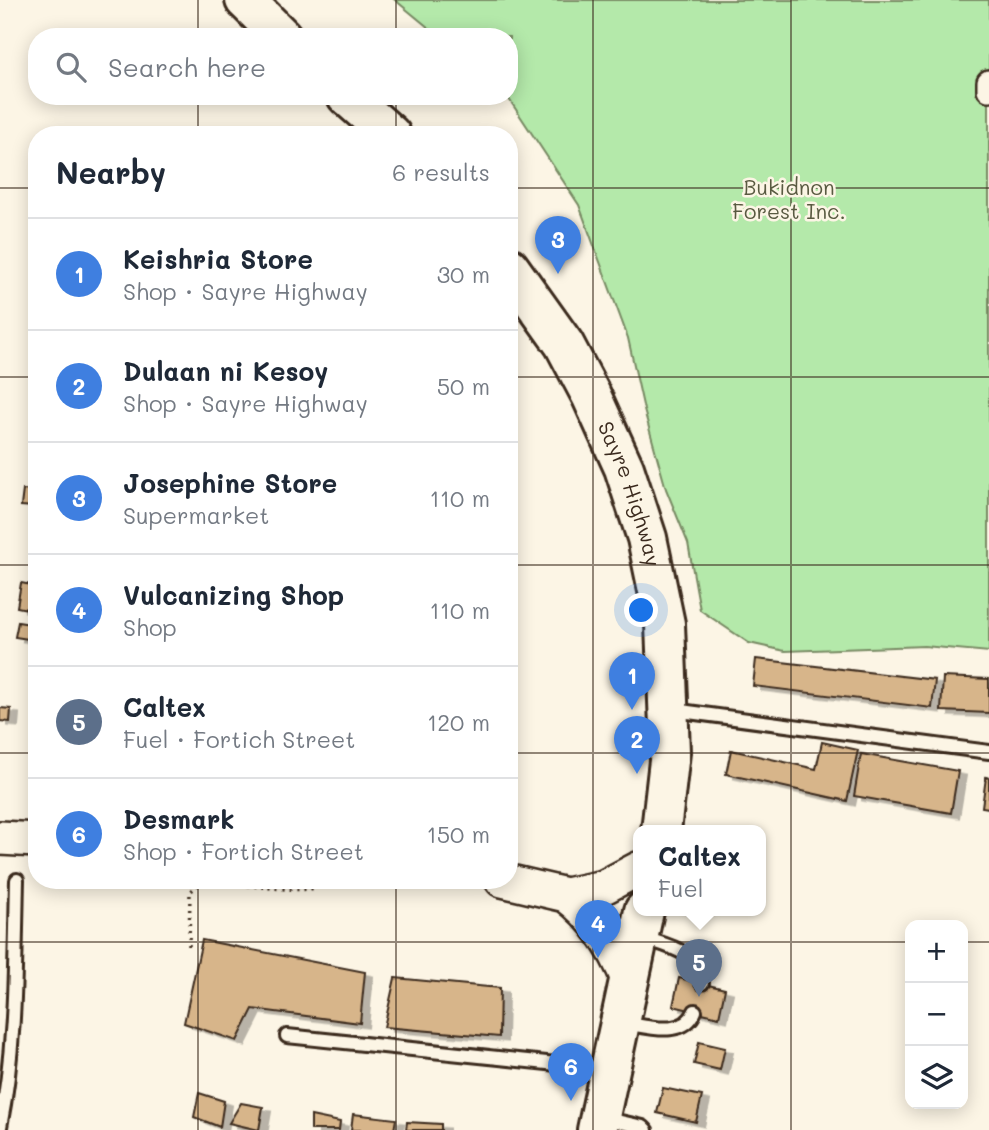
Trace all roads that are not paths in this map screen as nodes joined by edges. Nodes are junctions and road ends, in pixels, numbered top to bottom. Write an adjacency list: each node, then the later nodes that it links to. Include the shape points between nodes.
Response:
1 (245, 0): 2 (highway)
2 (273, 28)
3 (989, 82): 4 (street)
4 (989, 89)
5 (357, 105): 6 (highway)
6 (381, 126)
7 (518, 280): 8 (highway, Sayre Highway, via 564,344 624,468 647,538 666,624)
8 (669, 710): 9 (lane); 10 (highway, Sayre Highway, via 670,752)
9 (989, 752)
10 (662, 825)
11 (633, 872): 14 (main road, via 604,887)
12 (17, 880): 23 (lane, via 12,1040)
13 (518, 884): 14 (main road)
14 (566, 895): 16 (main road, via 604,933)
15 (642, 924): 16 (highway); 17 (lane, via 688,955 700,970)
16 (629, 982): 19 (highway)
17 (702, 983)
18 (695, 1011): 19 (lane, via 674,1028)
19 (620, 1022): 21 (highway)
20 (287, 1036): 21 (lane)
21 (609, 1070): 22 (highway)
22 (599, 1124): 24 (lane)
23 (0, 1127)
24 (646, 1130)

